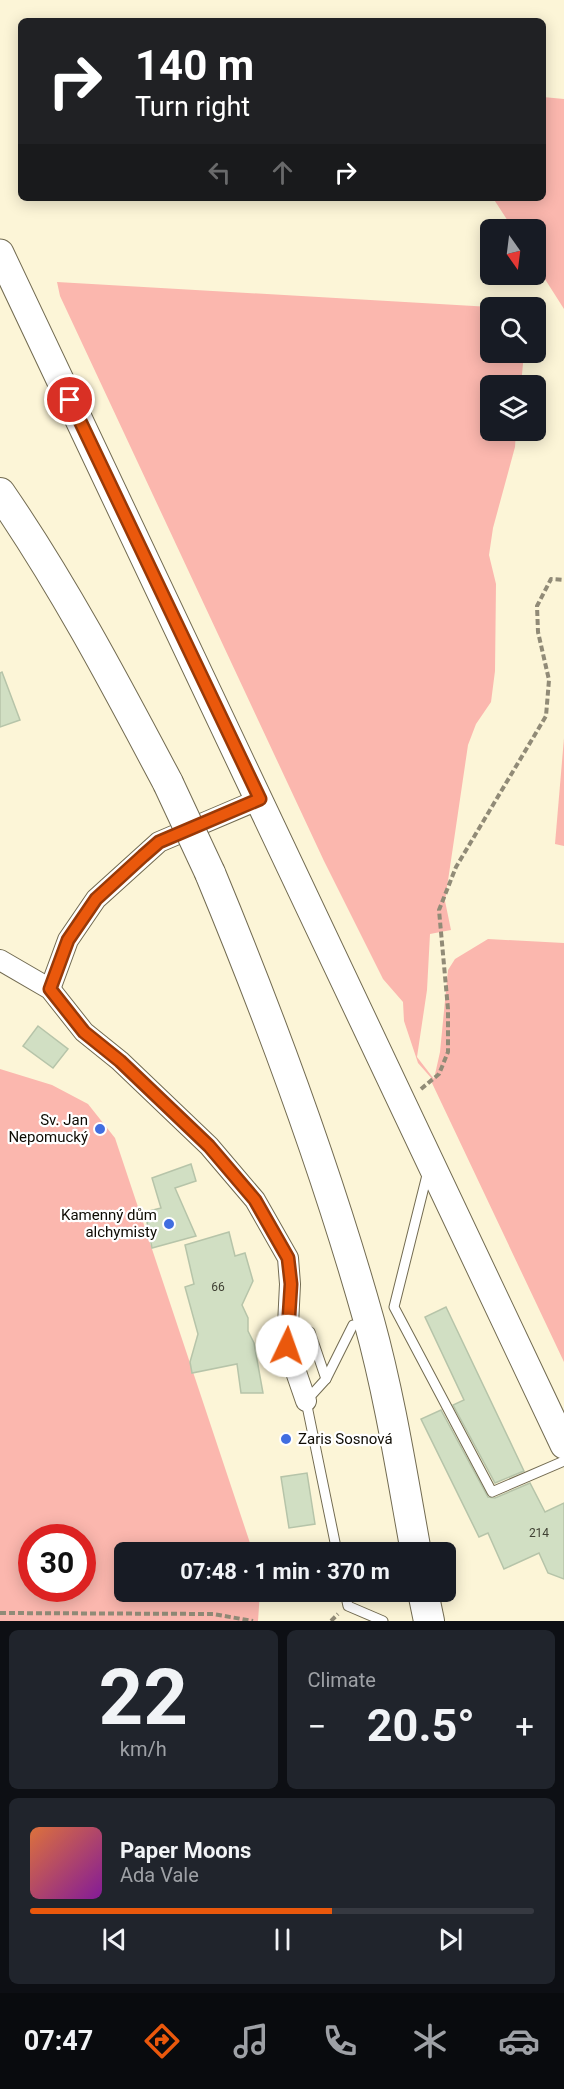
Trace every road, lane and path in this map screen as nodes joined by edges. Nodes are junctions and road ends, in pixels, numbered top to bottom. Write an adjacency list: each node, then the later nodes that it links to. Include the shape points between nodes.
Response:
1 (0, 253): 4 (street)
2 (0, 494): 9 (main road, bridge, via 40,551 108,670 210,873 298,1096)
3 (564, 580): 7 (path, via 551,579 537,606 538,632 549,680 546,716 456,867 439,910 448,1052 439,1074)
4 (260, 799): 6 (street, via 159,842 143,856 96,899 68,940); 7 (street)
5 (0, 960): 6 (street)
6 (50, 989): 10 (street, via 84,1032 209,1146 255,1200 288,1258)
7 (404, 1102): 8 (street)
8 (431, 1160): 14 (street); 15 (lane, via 394,1306 492,1492)
9 (333, 1210): 11 (main road); 18 (main road, via 372,1333)
10 (288, 1322): 12 (lane, via 310,1332); 13 (street, via 287,1346)
11 (353, 1325): 12 (lane); 17 (main road)
12 (326, 1378): 13 (lane)
13 (306, 1401): 16 (lane)
14 (564, 1444)
15 (564, 1461)
16 (335, 1542)
17 (396, 1542)
18 (414, 1542)
19 (347, 1602): 24 (lane, via 348,1606)
20 (407, 1602): 25 (main road)
21 (425, 1602): 26 (main road)
22 (0, 1613): 23 (path, via 213,1614)
23 (253, 1621)
24 (383, 1621)
25 (410, 1621)
26 (429, 1621)

